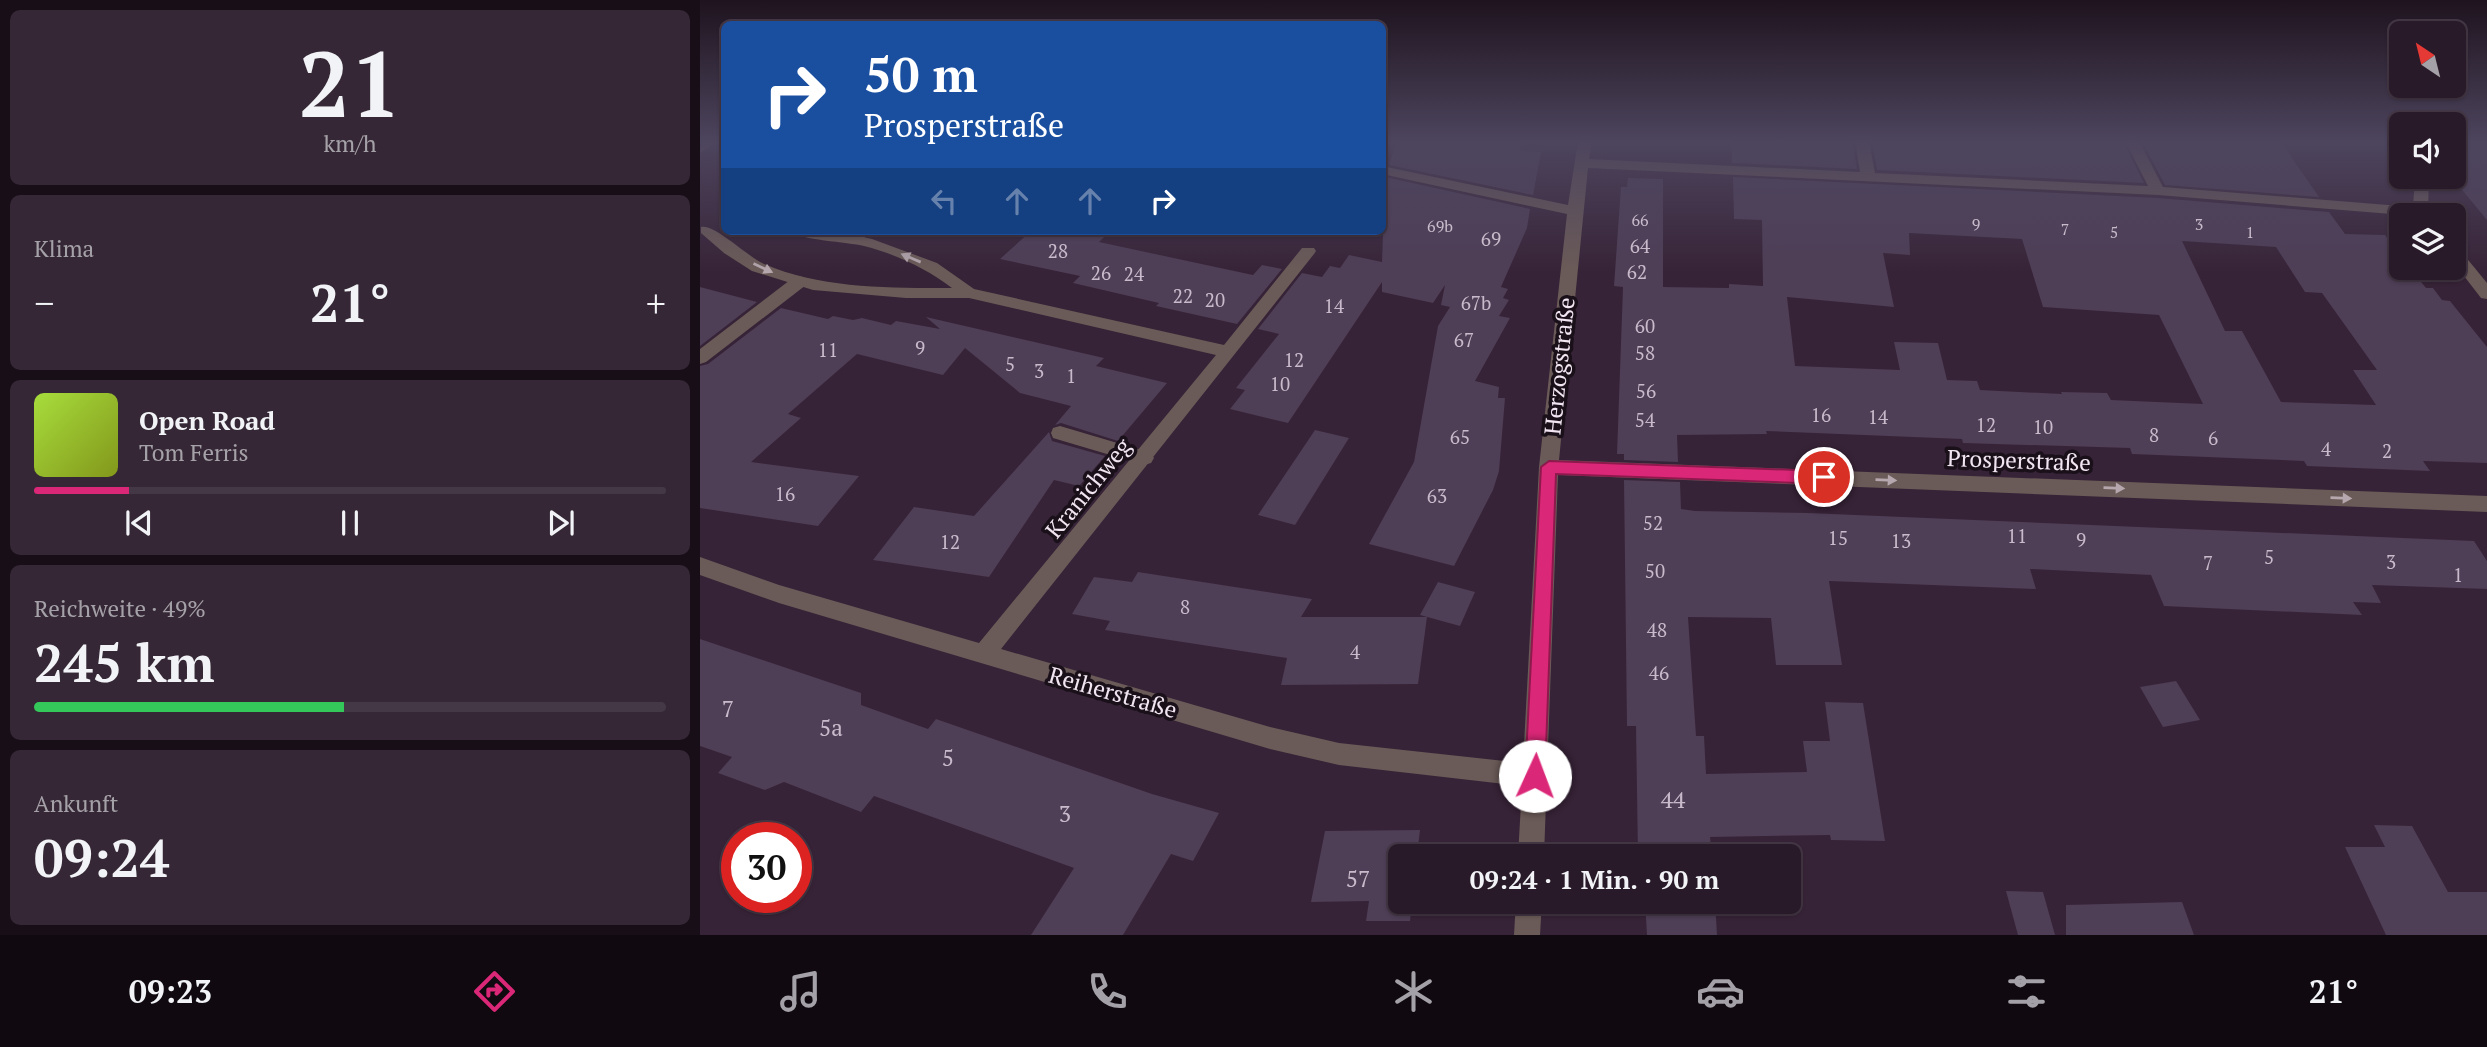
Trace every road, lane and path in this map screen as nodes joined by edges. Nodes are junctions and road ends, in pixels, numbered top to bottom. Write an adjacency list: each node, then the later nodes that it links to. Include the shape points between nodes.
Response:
1 (1449, 185): 7 (street)
2 (1579, 185): 7 (street, Herzogstraße)
3 (2035, 185): 5 (street)
4 (2155, 185): 5 (street)
5 (2158, 191): 6 (street)
6 (2389, 210)
7 (1575, 212): 20 (street, Herzogstraße)
8 (721, 228): 9 (street)
9 (703, 230): 13 (street, one-way to 13, via 758,267)
10 (862, 235): 14 (street, one-way to 10, via 939,271)
11 (1308, 251): 16 (street, Kranichweg)
12 (2466, 268): 15 (street)
13 (800, 281): 14 (street, via 892,293); 17 (street)
14 (969, 293): 16 (street)
15 (2487, 294)
16 (1228, 352): 19 (street, Kranichweg)
17 (700, 358)
18 (1060, 433): 19 (street)
19 (1144, 458): 23 (street, Kranichweg)
20 (1549, 467): 21 (street, Prosperstraße, one-way to 21); 24 (street, Herzogstraße)
21 (2487, 504)
22 (700, 566): 23 (street, Reiherstraße)
23 (983, 654): 24 (street, Reiherstraße, via 1269,738 1339,754)
24 (1535, 776): 25 (street, Herzogstraße)
25 (1532, 844)
26 (1528, 914): 27 (street)
27 (1527, 935)

